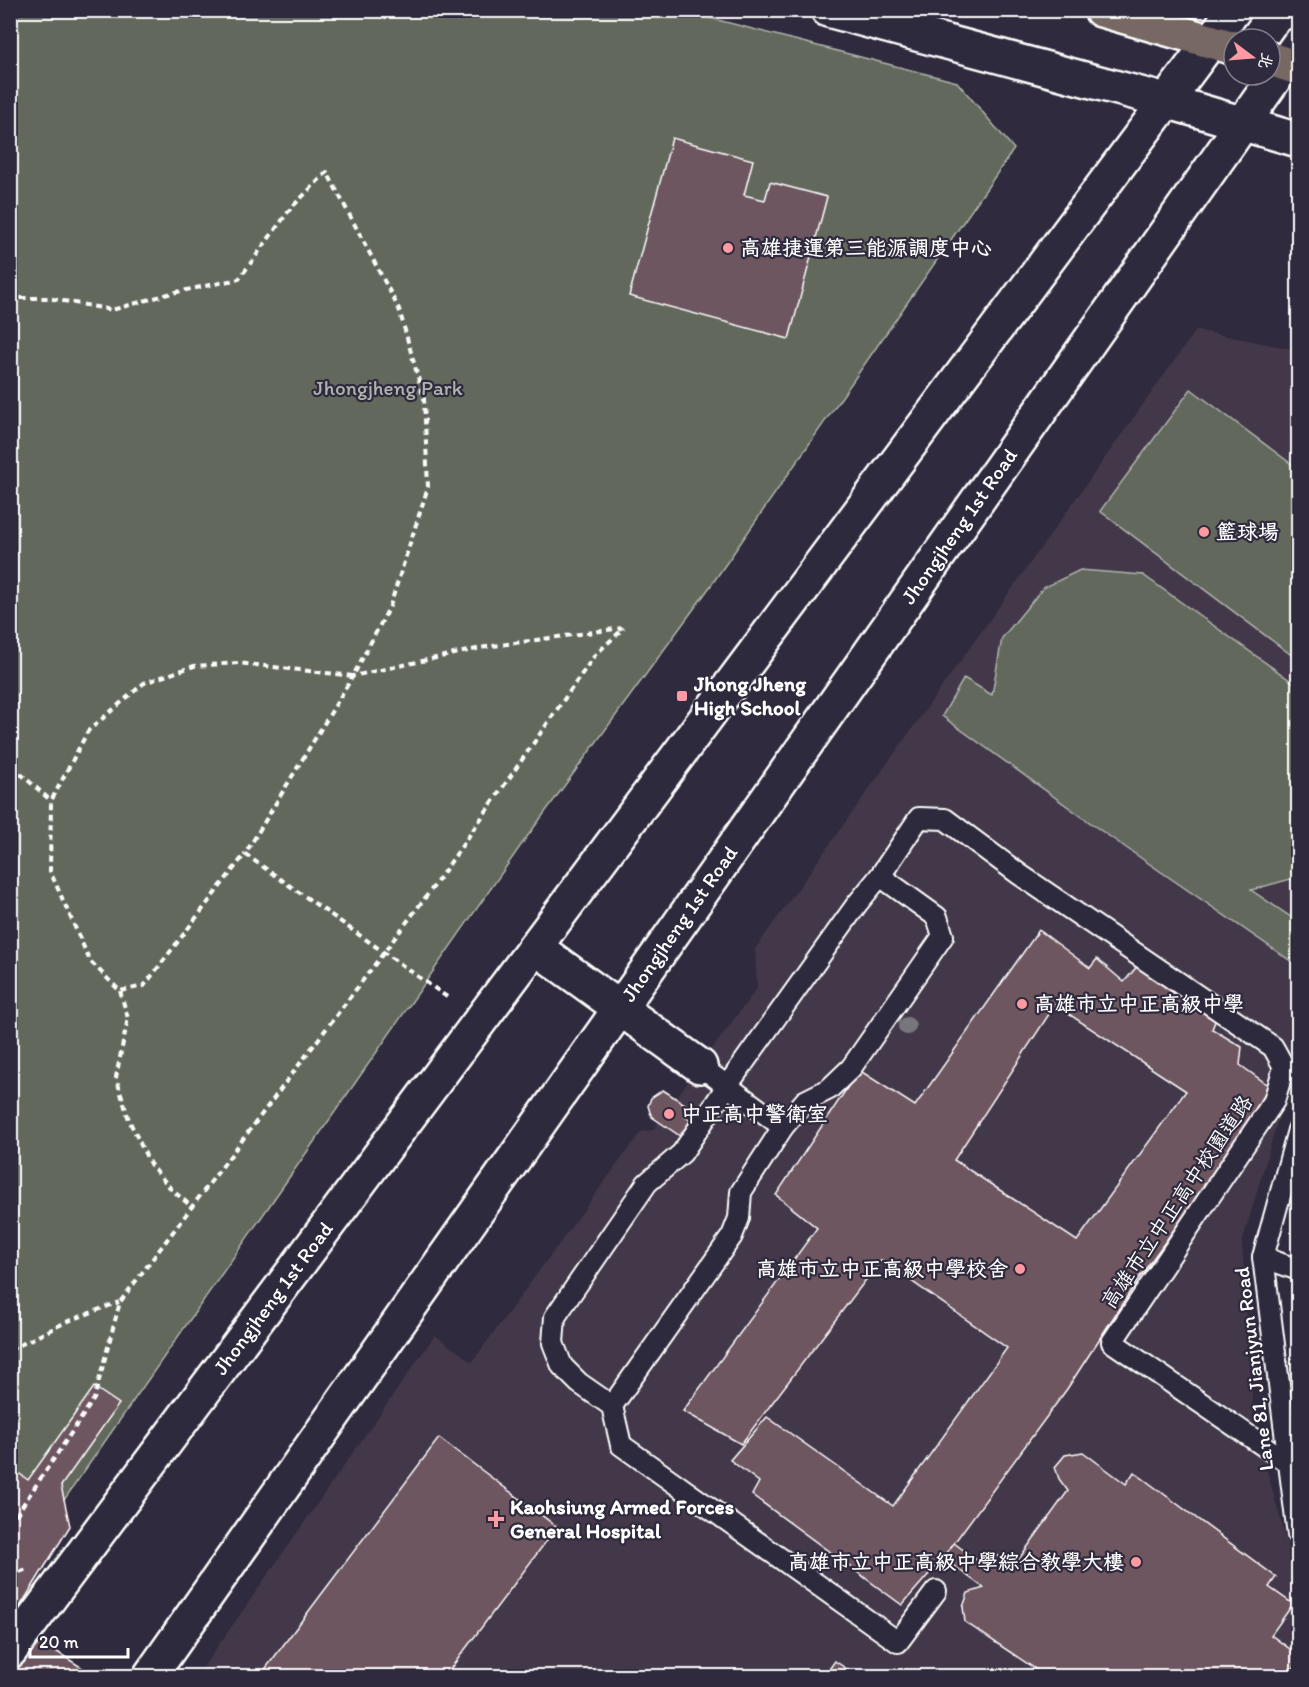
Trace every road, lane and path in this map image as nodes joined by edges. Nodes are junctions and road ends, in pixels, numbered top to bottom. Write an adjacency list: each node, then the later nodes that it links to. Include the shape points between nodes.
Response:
1 (828, 10): 8 (street)
2 (1101, 10): 5 (highway)
3 (1234, 10): 4 (street, Jhongjheng 1st Road)
4 (1228, 27)
5 (1222, 44)
6 (1222, 45): 8 (street, Jhongjheng 1st Road)
7 (1288, 59): 9 (street, Jhongjheng 1st Road)
8 (1166, 100): 9 (street); 17 (street, Jhongjheng 1st Road)
9 (1245, 124): 10 (street); 21 (street, Jhongjheng 1st Road)
10 (1299, 140)
11 (10, 298): 12 (path, via 48,298 112,310 239,279 291,208 327,172 399,309 424,399 428,487 390,606)
12 (353, 676): 14 (path, via 238,663 194,666 144,683 88,731); 15 (path); 18 (path, via 486,648 624,628 595,655 434,886)
13 (10, 770): 14 (path, via 22,775)
14 (51, 801): 19 (path, via 50,871 90,961)
15 (245, 854): 18 (path); 19 (path, via 144,986)
16 (880, 876): 23 (lane, 高雄市立中正高中校園道路); 24 (lane, via 937,917 943,936 851,1068 829,1089 805,1101); 32 (lane, 高雄市立中正高中校園道路, via 919,818 945,819 1273,1047 1284,1067 1274,1101 1112,1342)
17 (536, 947): 21 (street, Jhongjheng 1st Road); 38 (street, Jhongjheng 1st Road)
18 (383, 952): 20 (path); 26 (path)
19 (120, 991): 26 (path, via 128,1018 116,1077 129,1120 150,1164)
20 (447, 997)
21 (621, 1009): 22 (street, Jhongjheng 1st Road); 39 (street, Jhongjheng 1st Road)
22 (700, 1066): 23 (lane)
23 (727, 1086): 24 (lane); 31 (lane, 高雄市立中正高中校園道路, via 682,1153 647,1183 555,1317 553,1343 562,1366)
24 (783, 1127): 31 (lane, via 741,1192 732,1236)
25 (1299, 1130): 27 (lane, Lane 81, Jianjyun Road)
26 (191, 1206): 29 (path)
27 (1263, 1257): 28 (lane); 32 (lane, Lane 81, Jianjyun Road)
28 (1299, 1270)
29 (120, 1302): 30 (path, via 66,1322); 33 (path, via 94,1399)
30 (10, 1350)
31 (612, 1406): 37 (lane, via 621,1445 898,1642)
32 (1290, 1464): 34 (lane, Lane 81, Jianjyun Road)
33 (10, 1524)
34 (1299, 1535)
35 (33, 1566): 36 (path)
36 (10, 1576)
37 (936, 1592)
38 (10, 1651)
39 (150, 1677)

